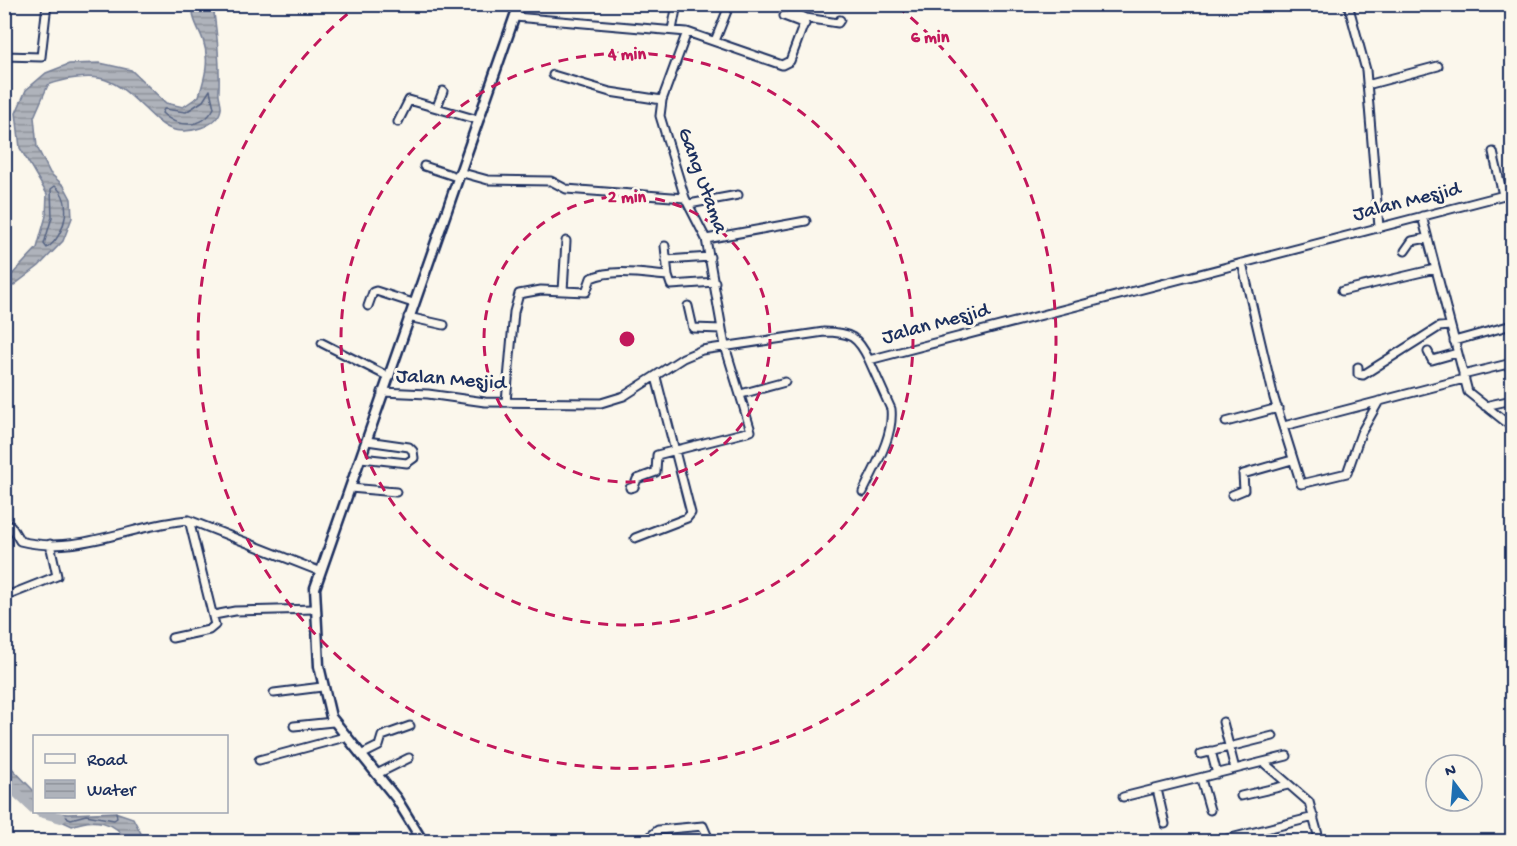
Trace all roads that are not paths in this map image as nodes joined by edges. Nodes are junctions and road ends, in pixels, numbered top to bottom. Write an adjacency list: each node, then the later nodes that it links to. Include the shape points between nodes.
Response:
1 (47, 4): 13 (street, via 42,56)
2 (519, 4): 7 (street)
3 (677, 4): 10 (street)
4 (1348, 4): 16 (street)
5 (727, 11): 12 (street)
6 (785, 13): 9 (street)
7 (515, 17): 10 (street); 20 (street)
8 (840, 20): 9 (street)
9 (806, 21): 12 (street, via 785,65)
10 (672, 30): 11 (street)
11 (687, 32): 12 (street); 18 (street, Gang Utama)
12 (715, 41)
13 (4, 56)
14 (1438, 66): 16 (street)
15 (553, 75): 18 (street, via 610,92)
16 (1367, 84): 31 (street)
17 (443, 92): 19 (street)
18 (662, 100): 28 (street, Gang Utama, via 661,122)
19 (437, 107): 20 (street); 21 (street, via 408,100)
20 (478, 120): 24 (street)
21 (399, 122)
22 (1493, 152): 27 (street)
23 (424, 166): 24 (street)
24 (458, 174): 28 (street, via 488,180 551,181 566,189); 45 (street)
25 (1512, 193): 27 (street, Jalan Mesjid)
26 (738, 195): 28 (street)
27 (1503, 195): 29 (street, Jalan Mesjid)
28 (687, 201): 33 (street, Gang Utama)
29 (1422, 216): 31 (street, Jalan Mesjid); 32 (street)
30 (806, 221): 33 (street)
31 (1378, 227): 39 (street, Jalan Mesjid)
32 (1427, 238): 36 (street, via 1412,241); 40 (street)
33 (705, 240): 37 (street, Gang Utama)
34 (566, 241): 43 (street)
35 (665, 246): 38 (street)
36 (1405, 250)
37 (710, 257): 38 (street); 42 (street, Gang Utama)
38 (666, 260): 41 (street)
39 (1242, 263): 58 (street, Jalan Mesjid); 71 (street)
40 (1435, 269): 44 (street); 51 (street)
41 (668, 276): 42 (street, via 671,285); 43 (street, via 599,275 591,278 586,292)
42 (715, 282): 52 (street, Gang Utama)
43 (563, 291): 69 (street, via 531,291 517,296)
44 (1342, 291)
45 (413, 303): 46 (street, via 374,291); 48 (street)
46 (368, 306)
47 (688, 306): 52 (street, via 693,328)
48 (408, 317): 49 (street); 61 (street)
49 (444, 325)
50 (1512, 325): 53 (street)
51 (1450, 327): 53 (street); 60 (street, via 1439,327 1363,375 1358,374)
52 (722, 329): 55 (street, Gang Utama)
53 (1454, 341): 57 (street)
54 (322, 343): 61 (street)
55 (725, 346): 58 (street, Jalan Mesjid, via 834,332 860,341); 62 (street, Jalan Mesjid, via 690,354); 66 (street, Gang Utama)
56 (1428, 352): 57 (street, via 1432,360)
57 (1458, 353): 63 (street)
58 (869, 360): 82 (street, via 892,417 879,459)
59 (1512, 363): 63 (street)
60 (1358, 367)
61 (387, 376): 65 (street)
62 (656, 377): 69 (street, Jalan Mesjid, via 608,402); 76 (street)
63 (1463, 377): 68 (street); 70 (street, via 1468,392)
64 (784, 382): 66 (street)
65 (382, 392): 69 (street, Jalan Mesjid); 75 (street)
66 (741, 394): 76 (street, Gang Utama, via 751,431)
67 (1512, 400): 70 (street)
68 (1379, 401): 73 (street); 78 (street, via 1361,433 1346,473 1301,484)
69 (506, 402)
70 (1485, 406): 74 (street)
71 (1278, 408): 72 (street); 73 (street)
72 (1226, 422)
73 (1284, 426): 78 (street)
74 (1512, 427)
75 (367, 441): 77 (street); 77 (street, via 409,447 414,458 403,463)
76 (675, 450): 80 (street, via 655,456 656,472 637,478); 86 (street, via 690,516)
77 (361, 458): 79 (street)
78 (1292, 460): 83 (street, via 1243,474 1244,490)
79 (350, 488): 81 (street); 88 (street)
80 (630, 488)
81 (396, 492)
82 (863, 492)
83 (1232, 495)
84 (189, 520): 87 (street, via 79,544); 88 (street); 91 (street)
85 (4, 522): 87 (street, via 20,541)
86 (635, 538)
87 (50, 544): 89 (street, via 57,576)
88 (319, 571): 90 (street)
89 (4, 597)
90 (315, 609): 91 (street); 93 (street)
91 (214, 615): 92 (street, via 213,628)
92 (172, 638)
93 (322, 687): 94 (street); 95 (street)
94 (274, 693)
95 (333, 722): 97 (street); 100 (street)
96 (1223, 722): 101 (street)
97 (294, 726)
98 (410, 726): 104 (street, via 382,736 379,746)
99 (1273, 735): 101 (street)
100 (345, 737): 104 (street); 107 (street)
101 (1229, 746): 102 (street); 109 (street)
102 (1211, 751): 103 (street); 111 (street)
103 (1201, 754)
104 (361, 755): 110 (street)
105 (1287, 756): 108 (street)
106 (409, 758): 110 (street)
107 (259, 760)
108 (1263, 762): 109 (street); 113 (street)
109 (1235, 769): 111 (street)
110 (377, 774): 120 (street)
111 (1217, 774): 112 (street)
112 (1201, 779): 114 (street); 117 (street)
113 (1288, 785): 115 (street); 118 (street, via 1306,798)
114 (1157, 789): 116 (street); 119 (street)
115 (1241, 796)
116 (1123, 798)
117 (1210, 810)
118 (1314, 817): 123 (street); 124 (street)
119 (1165, 824)
120 (423, 842)
121 (650, 842): 122 (street, via 658,830 703,826)
122 (710, 842)
123 (1215, 842)
124 (1320, 842)

